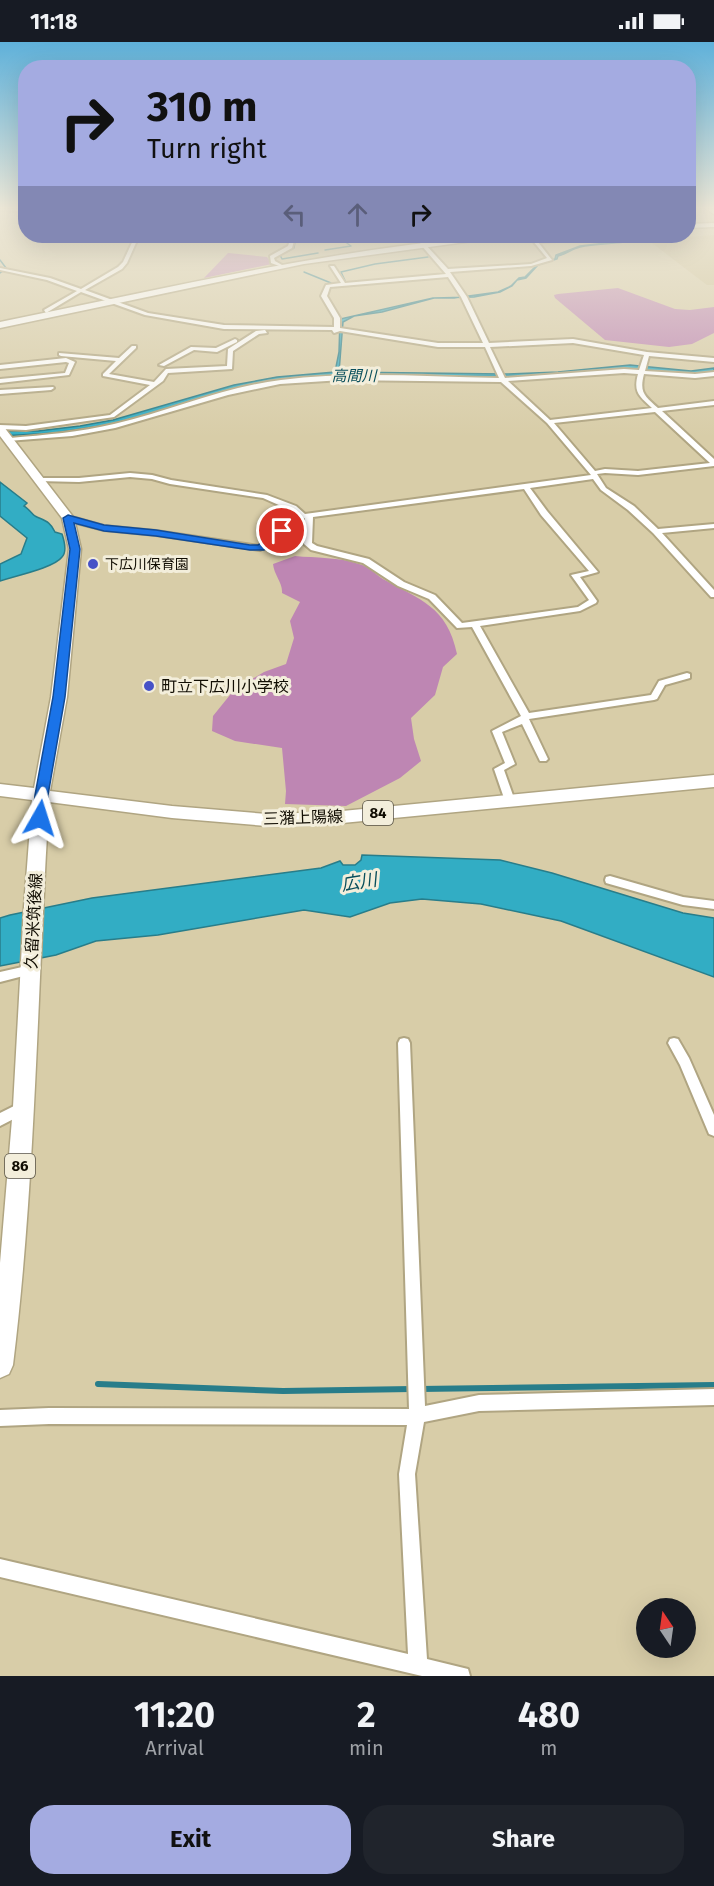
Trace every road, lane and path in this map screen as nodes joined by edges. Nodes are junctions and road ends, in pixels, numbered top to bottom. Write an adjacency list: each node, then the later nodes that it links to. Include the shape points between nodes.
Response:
1 (66, 285): 6 (street)
2 (88, 285): 6 (street)
3 (191, 285): 7 (main road)
4 (330, 285): 11 (street, via 324,296 337,318)
5 (456, 285): 12 (street)
6 (80, 290): 7 (street); 8 (street)
7 (113, 302): 9 (main road); 10 (street, via 161,318)
8 (46, 311)
9 (0, 325)
10 (256, 328): 11 (street); 18 (street, via 225,348 193,348)
11 (339, 330): 12 (street, via 438,345); 24 (street, via 258,332 231,350 230,368 166,371)
12 (486, 345): 15 (street, via 573,340); 22 (street)
13 (135, 347): 16 (street)
14 (61, 354): 16 (street)
15 (647, 354): 17 (street); 20 (street)
16 (120, 360): 24 (street, via 105,375)
17 (714, 360)
18 (162, 365)
19 (0, 367): 23 (street, via 72,362 68,374)
20 (643, 369): 21 (street, via 695,376); 22 (street); 28 (street, via 639,390)
21 (714, 374)
22 (503, 380): 29 (street); 30 (street, via 342,378 280,382 227,393 116,426 64,435)
23 (0, 381)
24 (154, 384): 30 (street, via 112,416)
25 (51, 388): 26 (street)
26 (0, 392)
27 (714, 403): 28 (street)
28 (657, 410): 29 (street); 31 (street)
29 (549, 422): 32 (street)
30 (4, 434): 33 (main road, 久留米筑後線 / 86)
31 (714, 464): 32 (street)
32 (594, 475): 34 (street); 38 (street, via 603,489)
33 (38, 479): 35 (street, via 152,477 265,496); 36 (main road, 久留米筑後線 / 86)
34 (526, 487): 35 (street); 40 (street, via 594,573 574,575 593,601 580,609)
35 (305, 517): 36 (street, via 260,548 104,528); 40 (street, via 306,541 314,548 366,561 432,597 460,626)
36 (68, 518): 46 (main road, 久留米筑後線 / 86, via 75,549 59,697)
37 (714, 526): 38 (street)
38 (656, 531): 39 (street)
39 (714, 595)
40 (475, 624): 42 (street)
41 (687, 676): 42 (street, via 662,683 654,697)
42 (525, 717): 43 (street); 47 (street, via 497,731 510,764 499,769)
43 (543, 759)
44 (714, 781): 47 (main road, 三潴上陽線 / 84)
45 (0, 790): 46 (main road, 三潴上陽線 / 84)
46 (41, 795): 47 (main road, 三潴上陽線 / 84, via 267,820 332,818); 50 (main road, 久留米筑後線 / 86)
47 (510, 801)
48 (610, 880): 49 (street, via 683,901)
49 (714, 905)
50 (31, 968): 51 (street); 54 (main road, 久留米筑後線 / 86)
51 (0, 976)
52 (404, 1043): 59 (street)
53 (674, 1043): 56 (street)
54 (24, 1107): 55 (street); 57 (main road, 久留米筑後線 / 86, via 11,1281)
55 (0, 1120)
56 (714, 1130)
57 (0, 1365)
58 (714, 1397): 59 (street, via 479,1403)
59 (417, 1416): 60 (street); 62 (street, via 407,1474)
60 (0, 1418)
61 (0, 1568): 62 (street)
62 (418, 1666): 63 (street)
63 (461, 1676)

